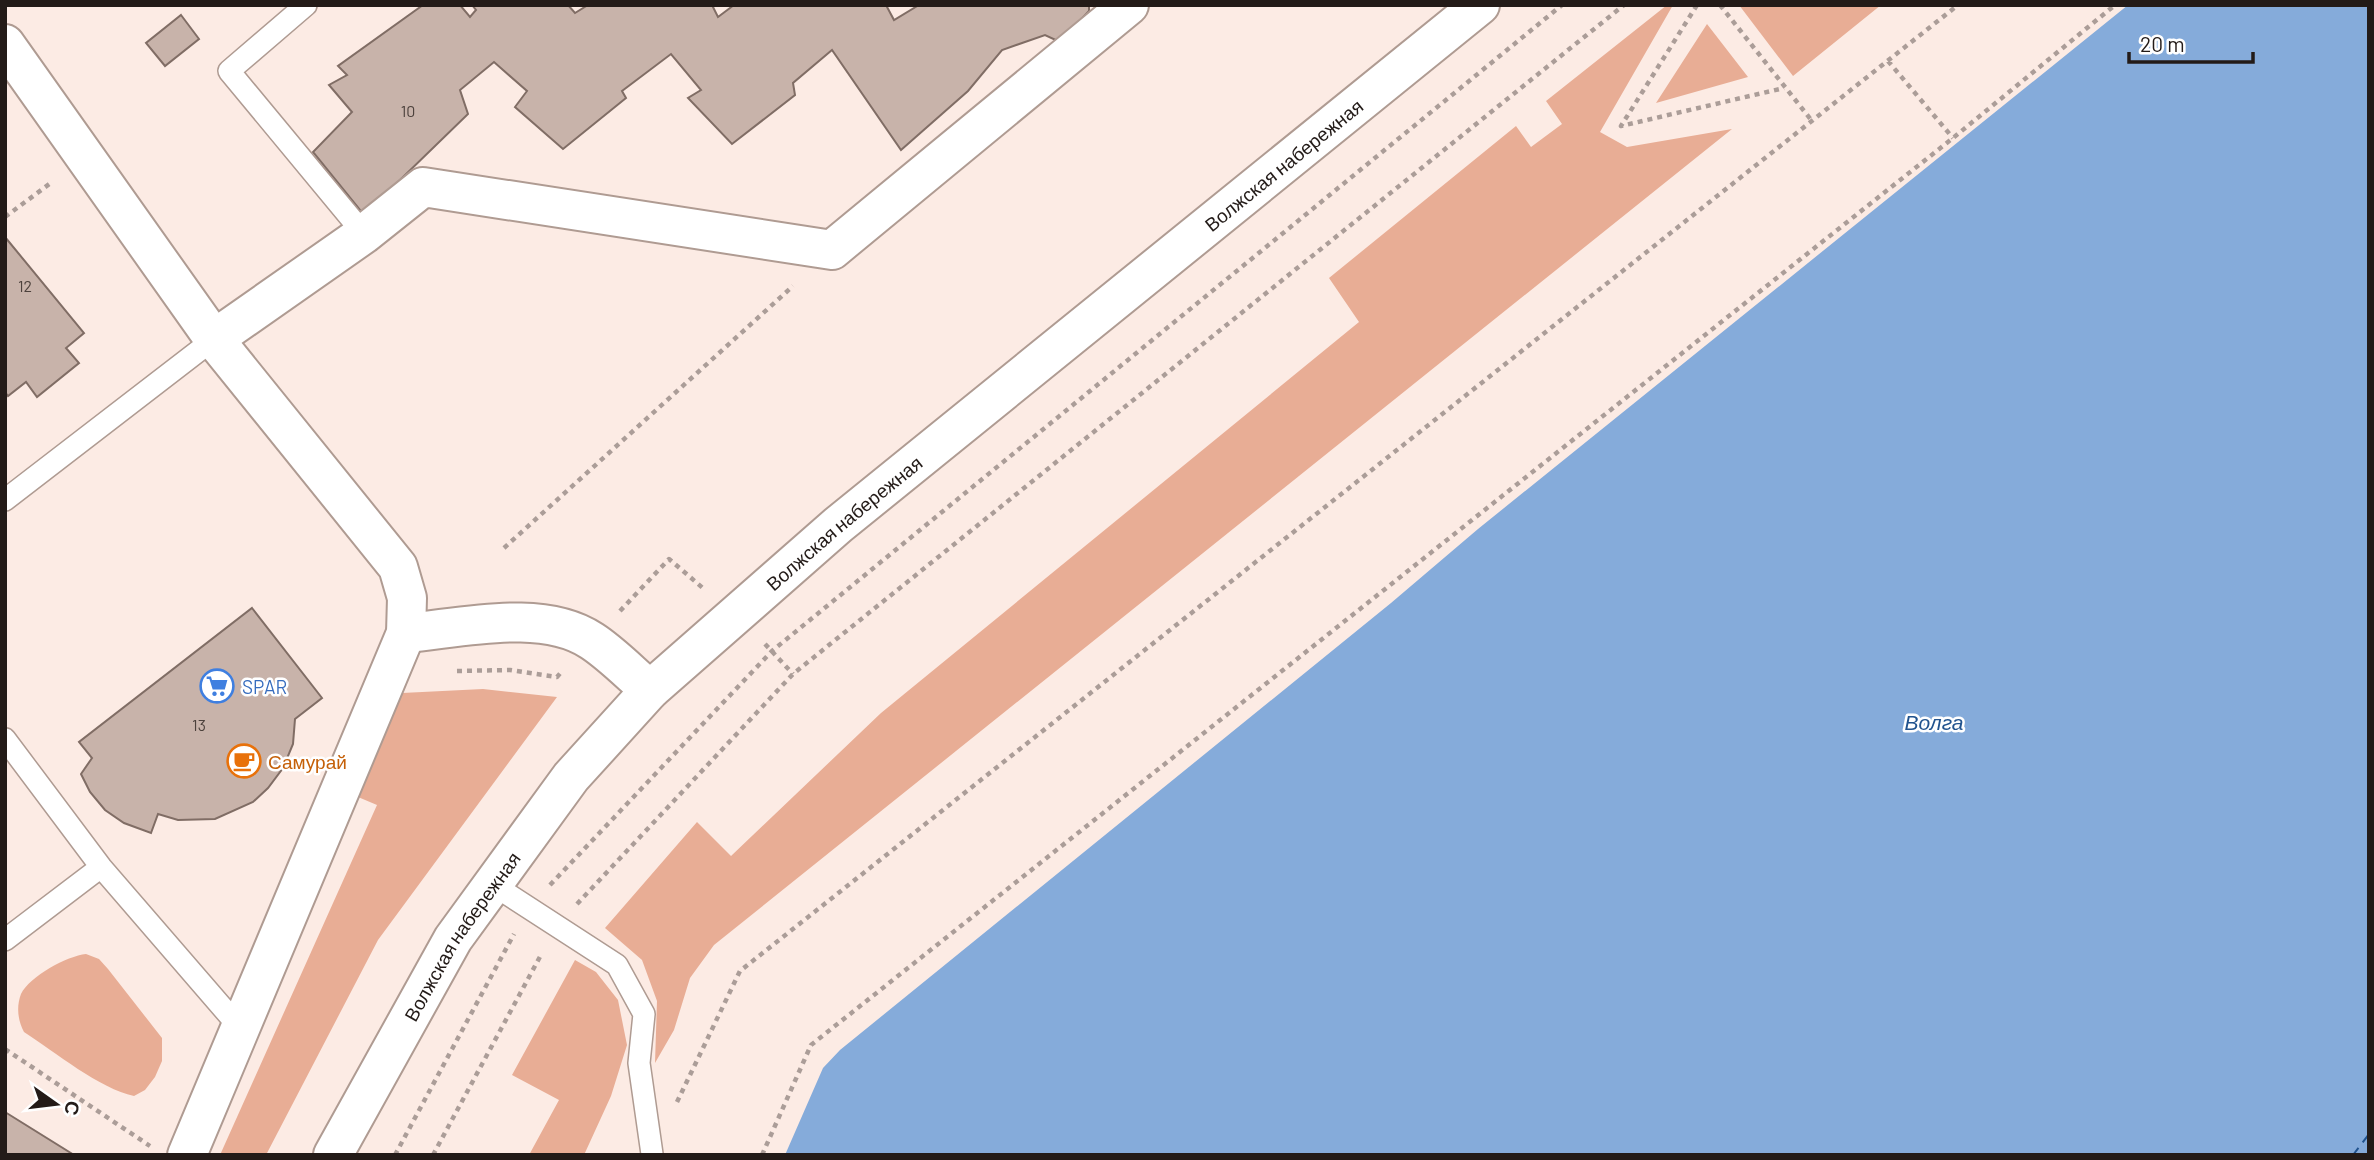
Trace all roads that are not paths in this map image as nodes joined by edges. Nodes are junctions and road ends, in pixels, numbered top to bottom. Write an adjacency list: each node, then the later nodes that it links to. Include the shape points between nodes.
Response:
1 (306, 5): 5 (lane, via 229,71)
2 (1129, 5): 5 (street, via 832,250 422,187)
3 (1480, 5): 9 (street, Волжская набережная, via 838,525)
4 (5, 44): 6 (street)
5 (364, 234): 6 (street)
6 (214, 339): 7 (lane); 8 (street, via 398,567 407,598)
7 (5, 499)
8 (406, 633): 9 (street, via 529,621 568,629 592,641); 14 (street)
9 (650, 690): 12 (street, Волжская набережная, via 571,777)
10 (5, 739): 11 (lane)
11 (101, 867): 13 (lane); 14 (lane)
12 (492, 884): 16 (lane, via 617,965 644,1014 639,1063); 17 (street, Волжская набережная, via 453,939)
13 (5, 940)
14 (241, 1029): 15 (street)
15 (172, 1153)
16 (652, 1154)
17 (333, 1155)

